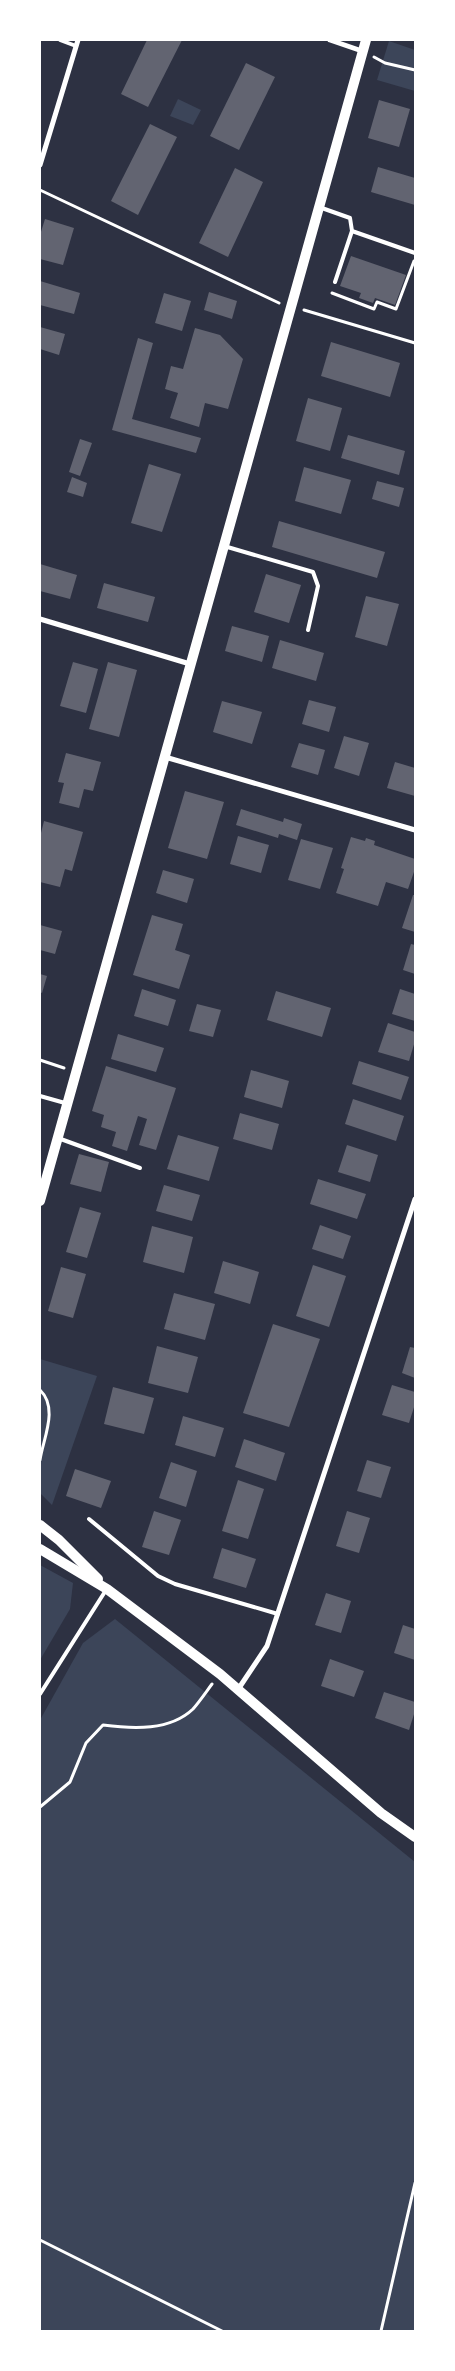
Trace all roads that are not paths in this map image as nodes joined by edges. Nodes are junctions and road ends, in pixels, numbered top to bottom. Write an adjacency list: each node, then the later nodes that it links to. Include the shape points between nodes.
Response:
1 (60, 40): 4 (lane)
2 (330, 40): 5 (street)
3 (366, 40): 5 (main road)
4 (77, 43): 6 (street)
5 (362, 52): 7 (main road)
6 (40, 165)
7 (319, 207): 8 (lane, via 350,218); 11 (main road)
8 (352, 231): 9 (lane); 10 (lane)
9 (415, 253)
10 (335, 282)
11 (224, 546): 13 (lane, via 314,572 318,586); 14 (main road)
12 (40, 619): 14 (street)
13 (308, 630)
14 (191, 664): 15 (main road)
15 (165, 757): 16 (street); 18 (main road)
16 (415, 830)
17 (40, 1096): 18 (lane)
18 (68, 1104): 19 (main road)
19 (58, 1138): 20 (lane); 22 (main road)
20 (140, 1168)
21 (415, 1199): 27 (street)
22 (40, 1201)
23 (89, 1519): 27 (lane, via 158,1576)
24 (40, 1525): 26 (main road)
25 (40, 1549): 26 (main road)
26 (107, 1588): 28 (main road); 29 (lane)
27 (278, 1614): 28 (street, via 267,1646)
28 (239, 1688): 30 (main road, via 381,1813)
29 (40, 1694)
30 (415, 1837)

